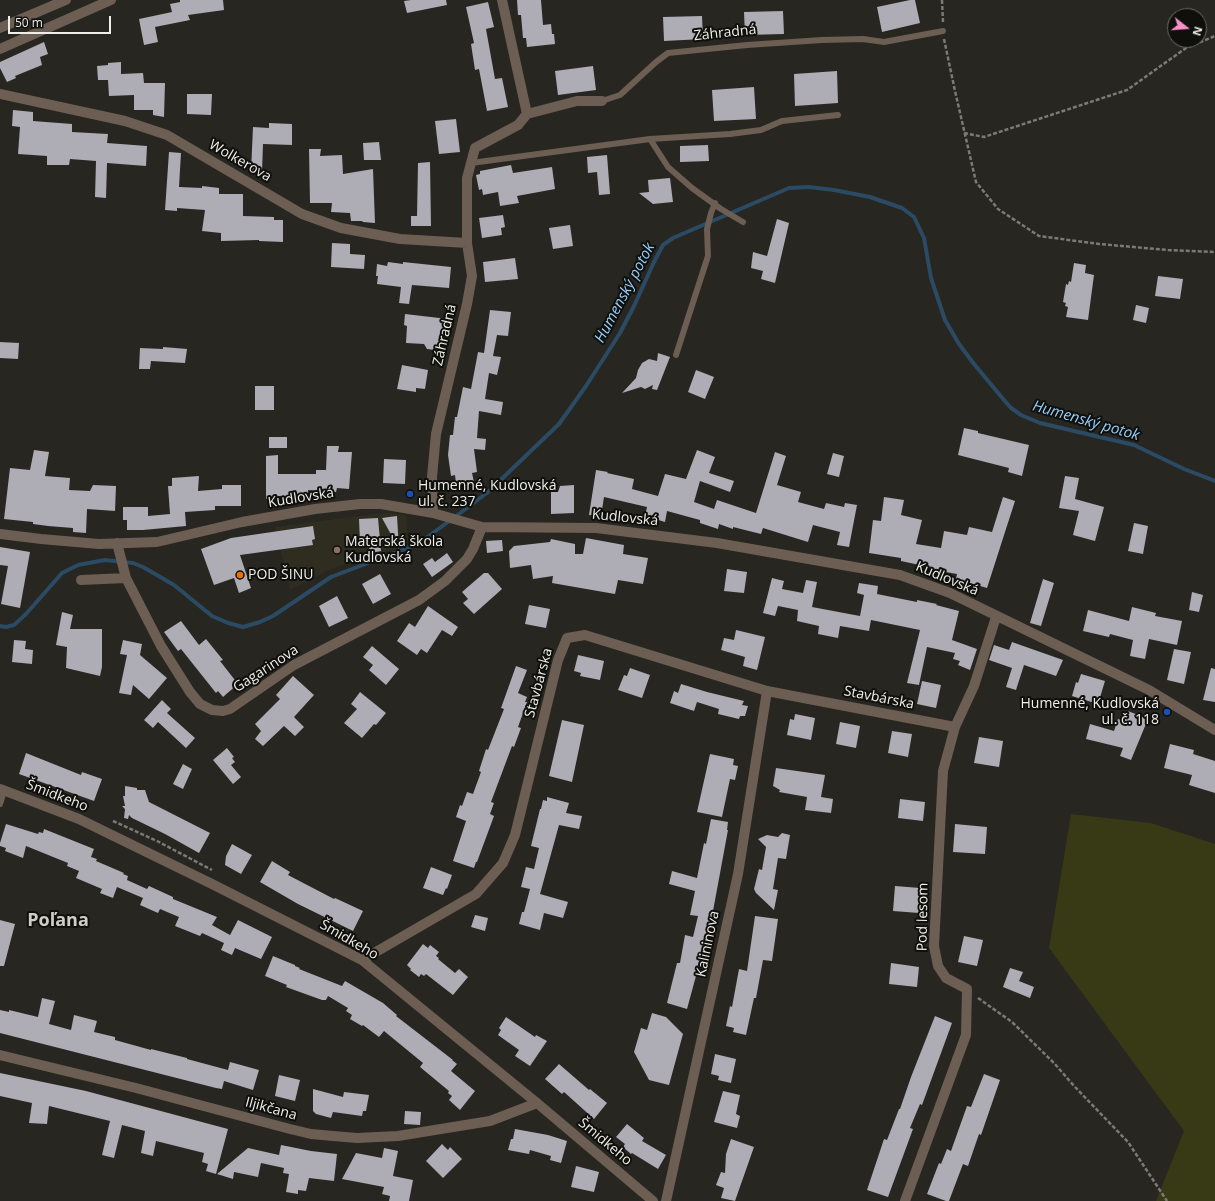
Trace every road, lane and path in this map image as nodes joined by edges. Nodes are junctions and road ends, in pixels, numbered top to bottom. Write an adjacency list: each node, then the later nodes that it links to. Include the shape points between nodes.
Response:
1 (66, 0): 5 (street)
2 (111, 0): 8 (street)
3 (502, 0): 11 (street)
4 (942, 0): 6 (path)
5 (0, 28)
6 (943, 31): 10 (lane, Záhradná, via 884,42 863,39 822,40 668,53 620,95); 13 (path)
7 (1215, 36): 13 (path, via 1186,48 1127,90 984,137)
8 (0, 49)
9 (0, 94): 18 (street, Wolkerova, via 125,121 167,135 302,214 341,228 400,238)
10 (602, 101): 11 (street, Záhradná, via 577,101)
11 (527, 114): 15 (street, Záhradná, via 518,125 475,148)
12 (838, 115): 14 (lane, via 782,121 761,130 730,134)
13 (964, 133): 19 (path, via 976,182 998,209 1039,236 1099,244)
14 (650, 139): 15 (lane); 16 (lane, via 668,166 692,188)
15 (471, 163): 18 (street, Záhradná, via 467,178)
16 (715, 204): 17 (lane); 20 (lane, via 710,213 707,229 708,256)
17 (741, 220)
18 (467, 243): 21 (street, Záhradná, via 472,276 436,434 432,477)
19 (1215, 252)
20 (676, 355)
21 (438, 514): 22 (street, Kudlovská); 24 (street, Kudlovská, via 381,504 360,504 242,522 157,542)
22 (482, 527): 25 (street, Gagarinova, via 473,549 463,564 419,600 294,665 230,709 223,711 212,710 200,704 190,692 161,646); 27 (street, Kudlovská, via 596,528 717,543 900,575 950,593)
23 (0, 534): 24 (street, Kudlovská)
24 (118, 548): 25 (street, Gagarinova)
25 (124, 575): 26 (street)
26 (82, 580)
27 (996, 617): 29 (street, Pod lesom, via 974,686); 30 (street, Kudlovská, via 1149,690)
28 (767, 691): 29 (street, Stavbárska); 33 (street, Stavbárska, via 585,635 567,638 558,660 515,835 503,863 476,894); 38 (street, Kalininova, via 738,874)
29 (955, 727): 34 (street, Pod lesom, via 943,771 934,946 938,966 946,978)
30 (1215, 730)
31 (2, 790): 32 (lane, Šmidkeho); 33 (street, Šmidkeho, via 79,819)
32 (0, 804)
33 (362, 960): 36 (street, Šmidkeho)
34 (967, 989): 39 (street, via 966,1036); 40 (path, via 1012,1022 1054,1062 1128,1142)
35 (0, 1055): 36 (street, Iljikčana, via 290,1129 333,1136 398,1136 490,1121)
36 (537, 1103): 37 (street, Šmidkeho)
37 (653, 1201)
38 (666, 1201)
39 (905, 1201)
40 (1167, 1201)

